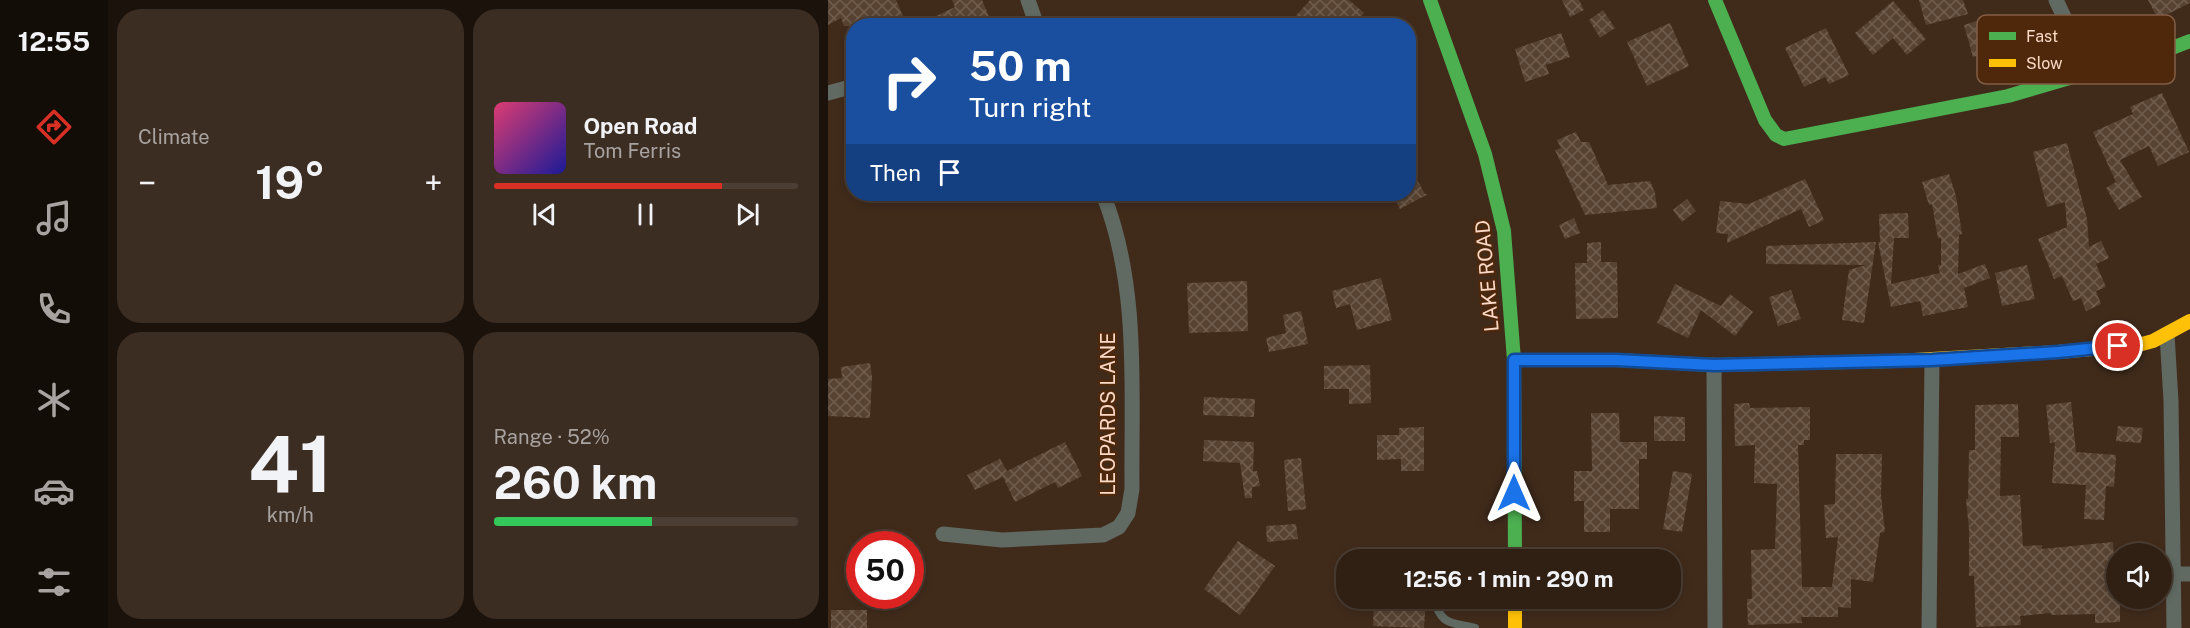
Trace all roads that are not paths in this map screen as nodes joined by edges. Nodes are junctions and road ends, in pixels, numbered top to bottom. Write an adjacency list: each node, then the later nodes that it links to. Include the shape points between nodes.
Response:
1 (1028, 0): 6 (street)
2 (1430, 0): 13 (street, LAKE ROAD, via 1498,201)
3 (1716, 0): 7 (street, via 1765,120 1784,139 2008,96)
4 (2056, 0): 5 (street)
5 (2063, 15)
6 (1034, 18)
7 (2049, 84)
8 (846, 88): 9 (street)
9 (828, 93)
10 (1106, 201): 16 (street, LEOPARDS LANE, via 1124,268 1130,327 1132,489 1128,513 1119,527 1103,535 1002,540)
11 (2190, 321): 12 (street)
12 (2167, 334): 14 (street, via 2138,345); 18 (street)
13 (1514, 360): 15 (street); 17 (street, LAKE ROAD)
14 (1932, 360): 15 (street); 25 (street)
15 (1714, 365): 24 (street)
16 (943, 534)
17 (1515, 549)
18 (2173, 574): 19 (street); 26 (street)
19 (2190, 574)
20 (1437, 609): 22 (lane, via 1445,621)
21 (1515, 609): 23 (street)
22 (1475, 628)
23 (1515, 628)
24 (1715, 628)
25 (1929, 628)
26 (2174, 628)

